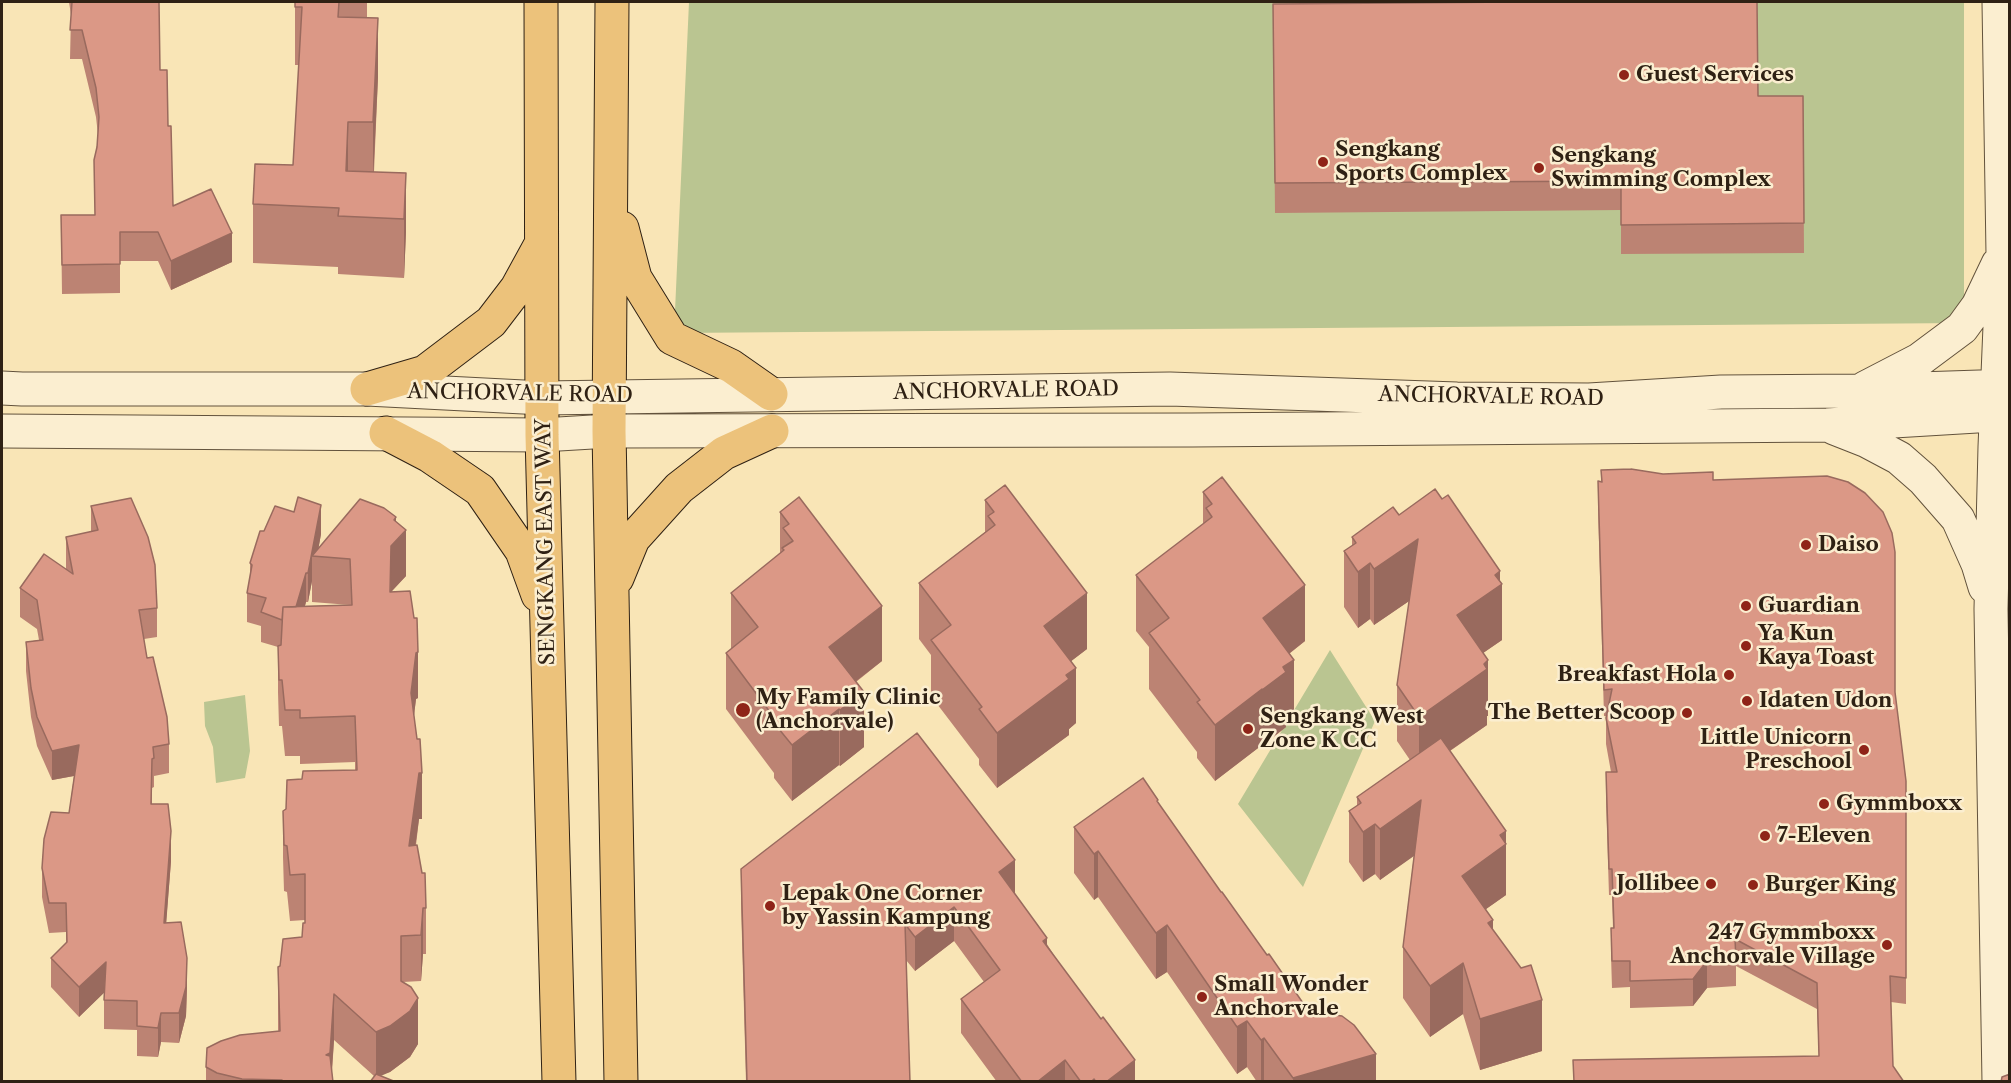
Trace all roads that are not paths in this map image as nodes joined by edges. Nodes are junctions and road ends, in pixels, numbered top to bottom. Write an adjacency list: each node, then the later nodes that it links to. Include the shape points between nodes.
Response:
1 (542, 2): 5 (main road, SENGKANG EAST WAY)
2 (612, 2): 4 (main road)
3 (1999, 2): 6 (street)
4 (611, 189): 10 (main road, via 635,278 672,338 731,366); 11 (main road)
5 (542, 242): 8 (main road, via 517,288 491,322 425,372); 12 (main road, SENGKANG EAST WAY)
6 (2004, 254): 9 (street, via 1978,306 1962,328 1919,360); 13 (street)
7 (2, 388): 8 (street, ANCHORVALE ROAD)
8 (367, 389): 12 (street, ANCHORVALE ROAD)
9 (1858, 391): 10 (street, ANCHORVALE ROAD, via 1720,392 1589,400 1170,389); 13 (street, ANCHORVALE ROAD)
10 (771, 394): 11 (street, ANCHORVALE ROAD)
11 (609, 396): 12 (street, ANCHORVALE ROAD); 16 (main road)
12 (543, 398): 19 (main road, SENGKANG EAST WAY)
13 (2003, 400): 14 (street, ANCHORVALE ROAD); 21 (street)
14 (1827, 425): 17 (street, ANCHORVALE ROAD); 21 (street, via 1899,458 1923,479 1958,519 1978,564)
15 (2, 431): 18 (street, ANCHORVALE ROAD)
16 (609, 431): 17 (street, ANCHORVALE ROAD); 19 (street, ANCHORVALE ROAD); 20 (main road)
17 (772, 431): 20 (main road, via 724,453 679,488 633,539)
18 (386, 434): 19 (street, ANCHORVALE ROAD); 22 (main road, via 430,456 480,490 522,551)
19 (542, 435): 22 (main road, SENGKANG EAST WAY)
20 (613, 586): 24 (main road)
21 (1991, 609): 25 (street)
22 (547, 619): 23 (main road, SENGKANG EAST WAY)
23 (559, 1082)
24 (621, 1082)
25 (1999, 1082)

